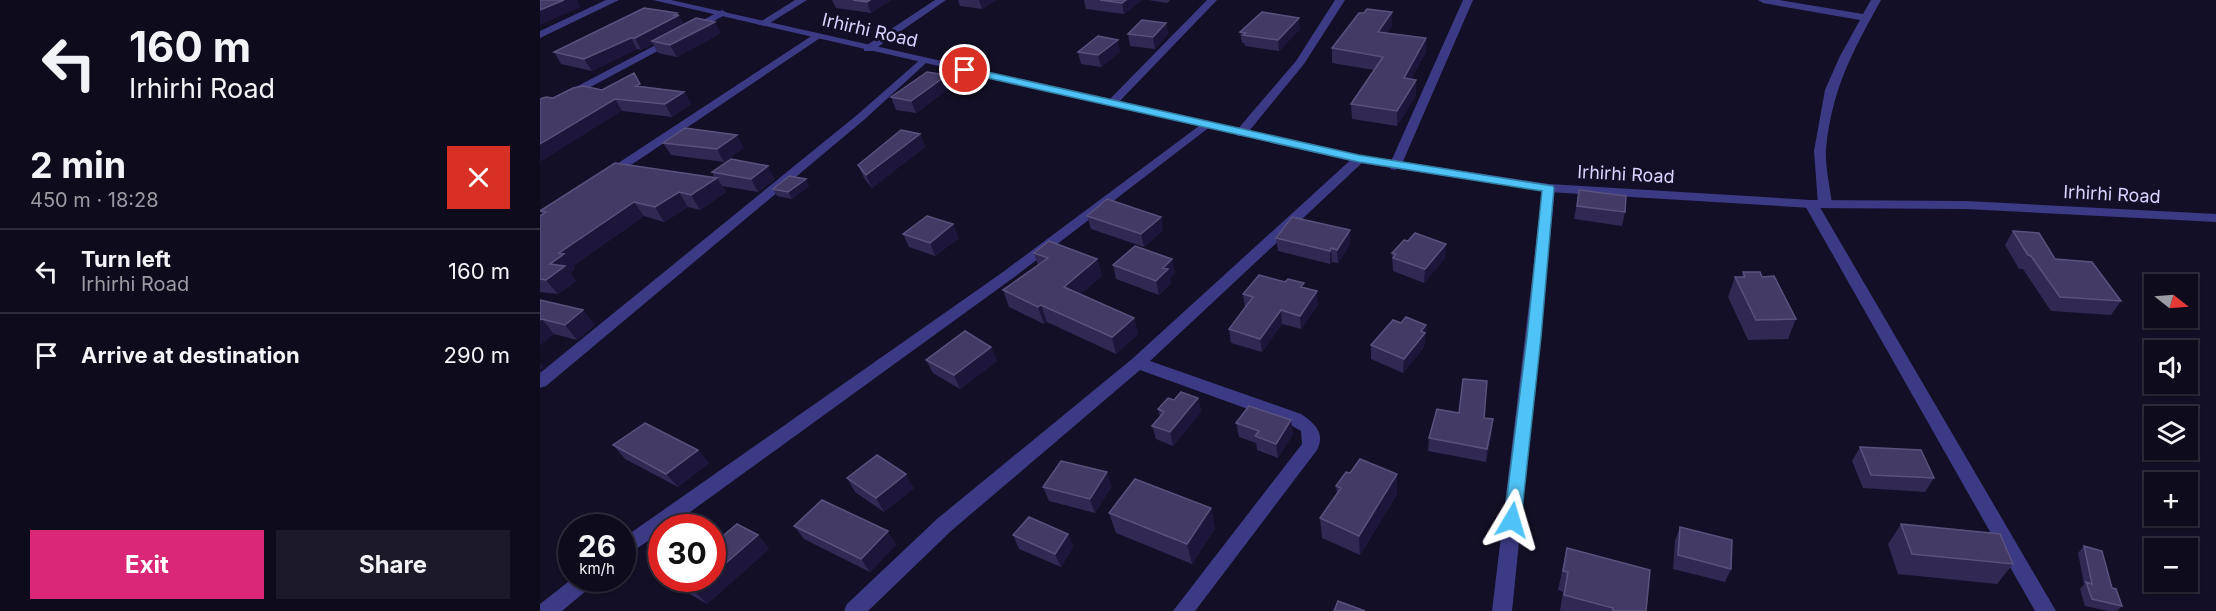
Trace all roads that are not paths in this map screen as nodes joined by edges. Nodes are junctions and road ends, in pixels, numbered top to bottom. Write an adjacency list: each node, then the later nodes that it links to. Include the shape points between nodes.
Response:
1 (614, 0): 13 (street)
2 (660, 0): 10 (street, Irhirhi Road)
3 (802, 0): 12 (street)
4 (941, 0): 15 (street)
5 (1212, 0): 17 (street)
6 (1340, 0): 20 (street, via 1300,62)
7 (1468, 0): 22 (street)
8 (1763, 0): 11 (street)
9 (1876, 0): 11 (street)
10 (722, 13): 12 (street, Irhirhi Road); 18 (street)
11 (1867, 18): 25 (street, via 1831,90 1820,151)
12 (762, 24): 14 (street, Irhirhi Road)
13 (540, 35)
14 (816, 36): 15 (street, Irhirhi Road); 23 (street)
15 (868, 49): 16 (street, Irhirhi Road)
16 (922, 61): 17 (street, Irhirhi Road); 28 (street, via 861,117)
17 (1113, 102): 19 (street, Irhirhi Road)
18 (540, 111)
19 (1207, 124): 20 (street, Irhirhi Road); 29 (street, via 1008,274)
20 (1241, 133): 21 (street, Irhirhi Road)
21 (1359, 159): 22 (street, Irhirhi Road); 27 (street)
22 (1395, 166): 24 (street, Irhirhi Road)
23 (595, 182)
24 (1549, 188): 25 (street, Irhirhi Road); 34 (street)
25 (1818, 204): 26 (street, Irhirhi Road, via 2001,206); 35 (street)
26 (2216, 218)
27 (1138, 363): 32 (street, via 944,525); 33 (street, via 1295,419 1309,428 1311,446)
28 (540, 382)
29 (636, 540)
30 (570, 592): 31 (street)
31 (547, 611)
32 (854, 611)
33 (1183, 611)
34 (1502, 611)
35 (2046, 611)

